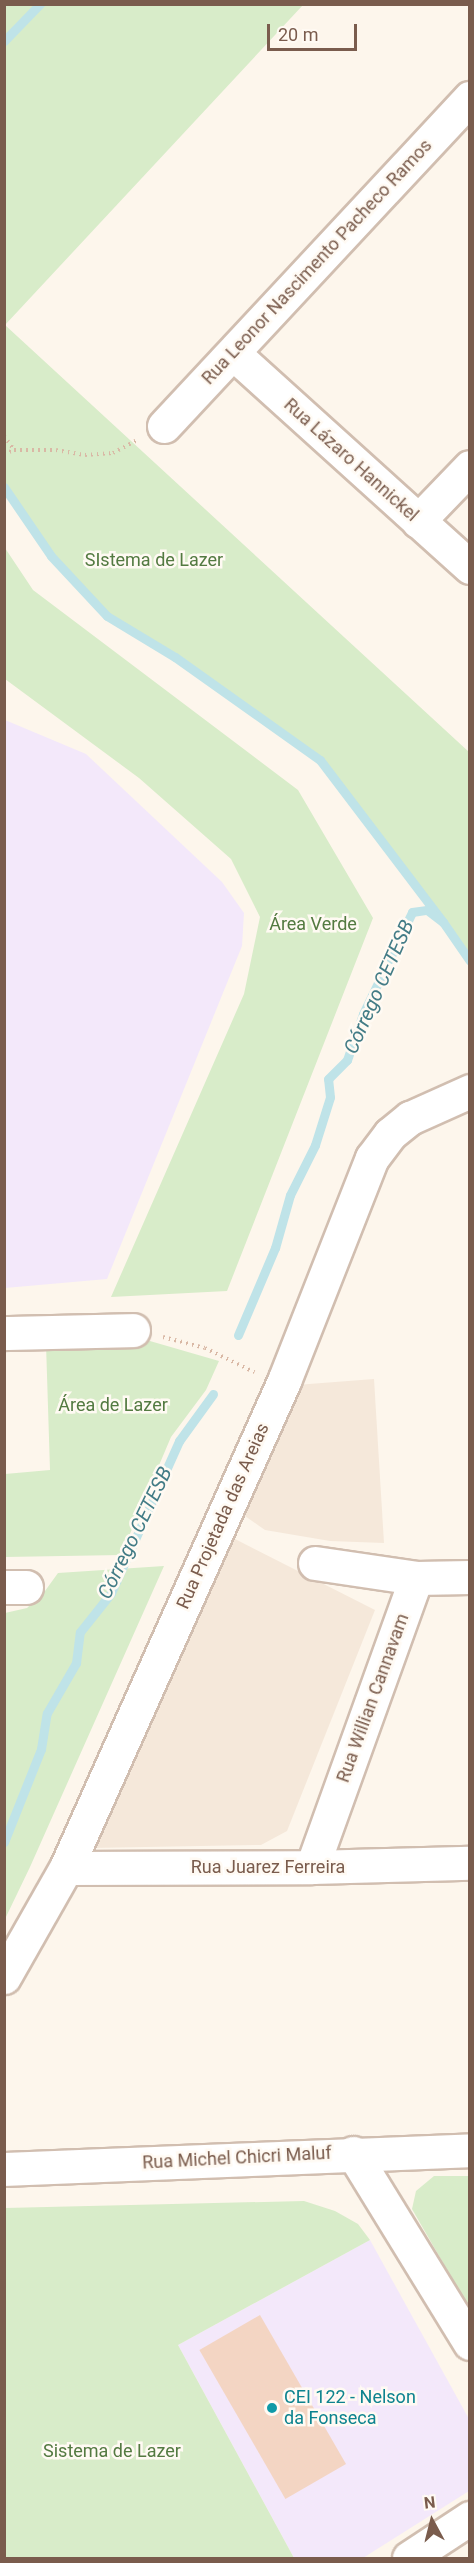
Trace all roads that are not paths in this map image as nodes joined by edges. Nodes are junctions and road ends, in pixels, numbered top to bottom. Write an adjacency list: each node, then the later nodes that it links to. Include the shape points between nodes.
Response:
1 (470, 98): 2 (street, Rua Leonor Nascimento Pacheco Ramos)
2 (232, 353): 3 (street, Rua Leonor Nascimento Pacheco Ramos); 5 (street, Rua Lázaro Hannickel)
3 (164, 426)
4 (470, 467): 5 (street)
5 (418, 521): 6 (street, Rua Lázaro Hannickel)
6 (470, 567)
7 (466, 1096): 15 (street, Rua Projetada das Areias, via 410,1118 390,1134 372,1158 284,1381)
8 (133, 1330): 9 (street)
9 (4, 1333)
10 (315, 1563): 12 (street)
11 (470, 1577): 12 (street)
12 (416, 1578): 14 (street, Rua Willian Cannavam)
13 (470, 1863): 14 (street, Rua Juarez Ferreira)
14 (312, 1867): 15 (street, Rua Juarez Ferreira)
15 (66, 1868): 16 (street, Rua Projetada das Areias)
16 (4, 1977)
17 (470, 2150): 18 (street, Rua Michel Chicri Maluf)
18 (353, 2153): 19 (street, Rua Michel Chicri Maluf); 20 (street)
19 (4, 2169)
20 (470, 2343)
21 (470, 2518): 22 (street)
22 (409, 2559)

